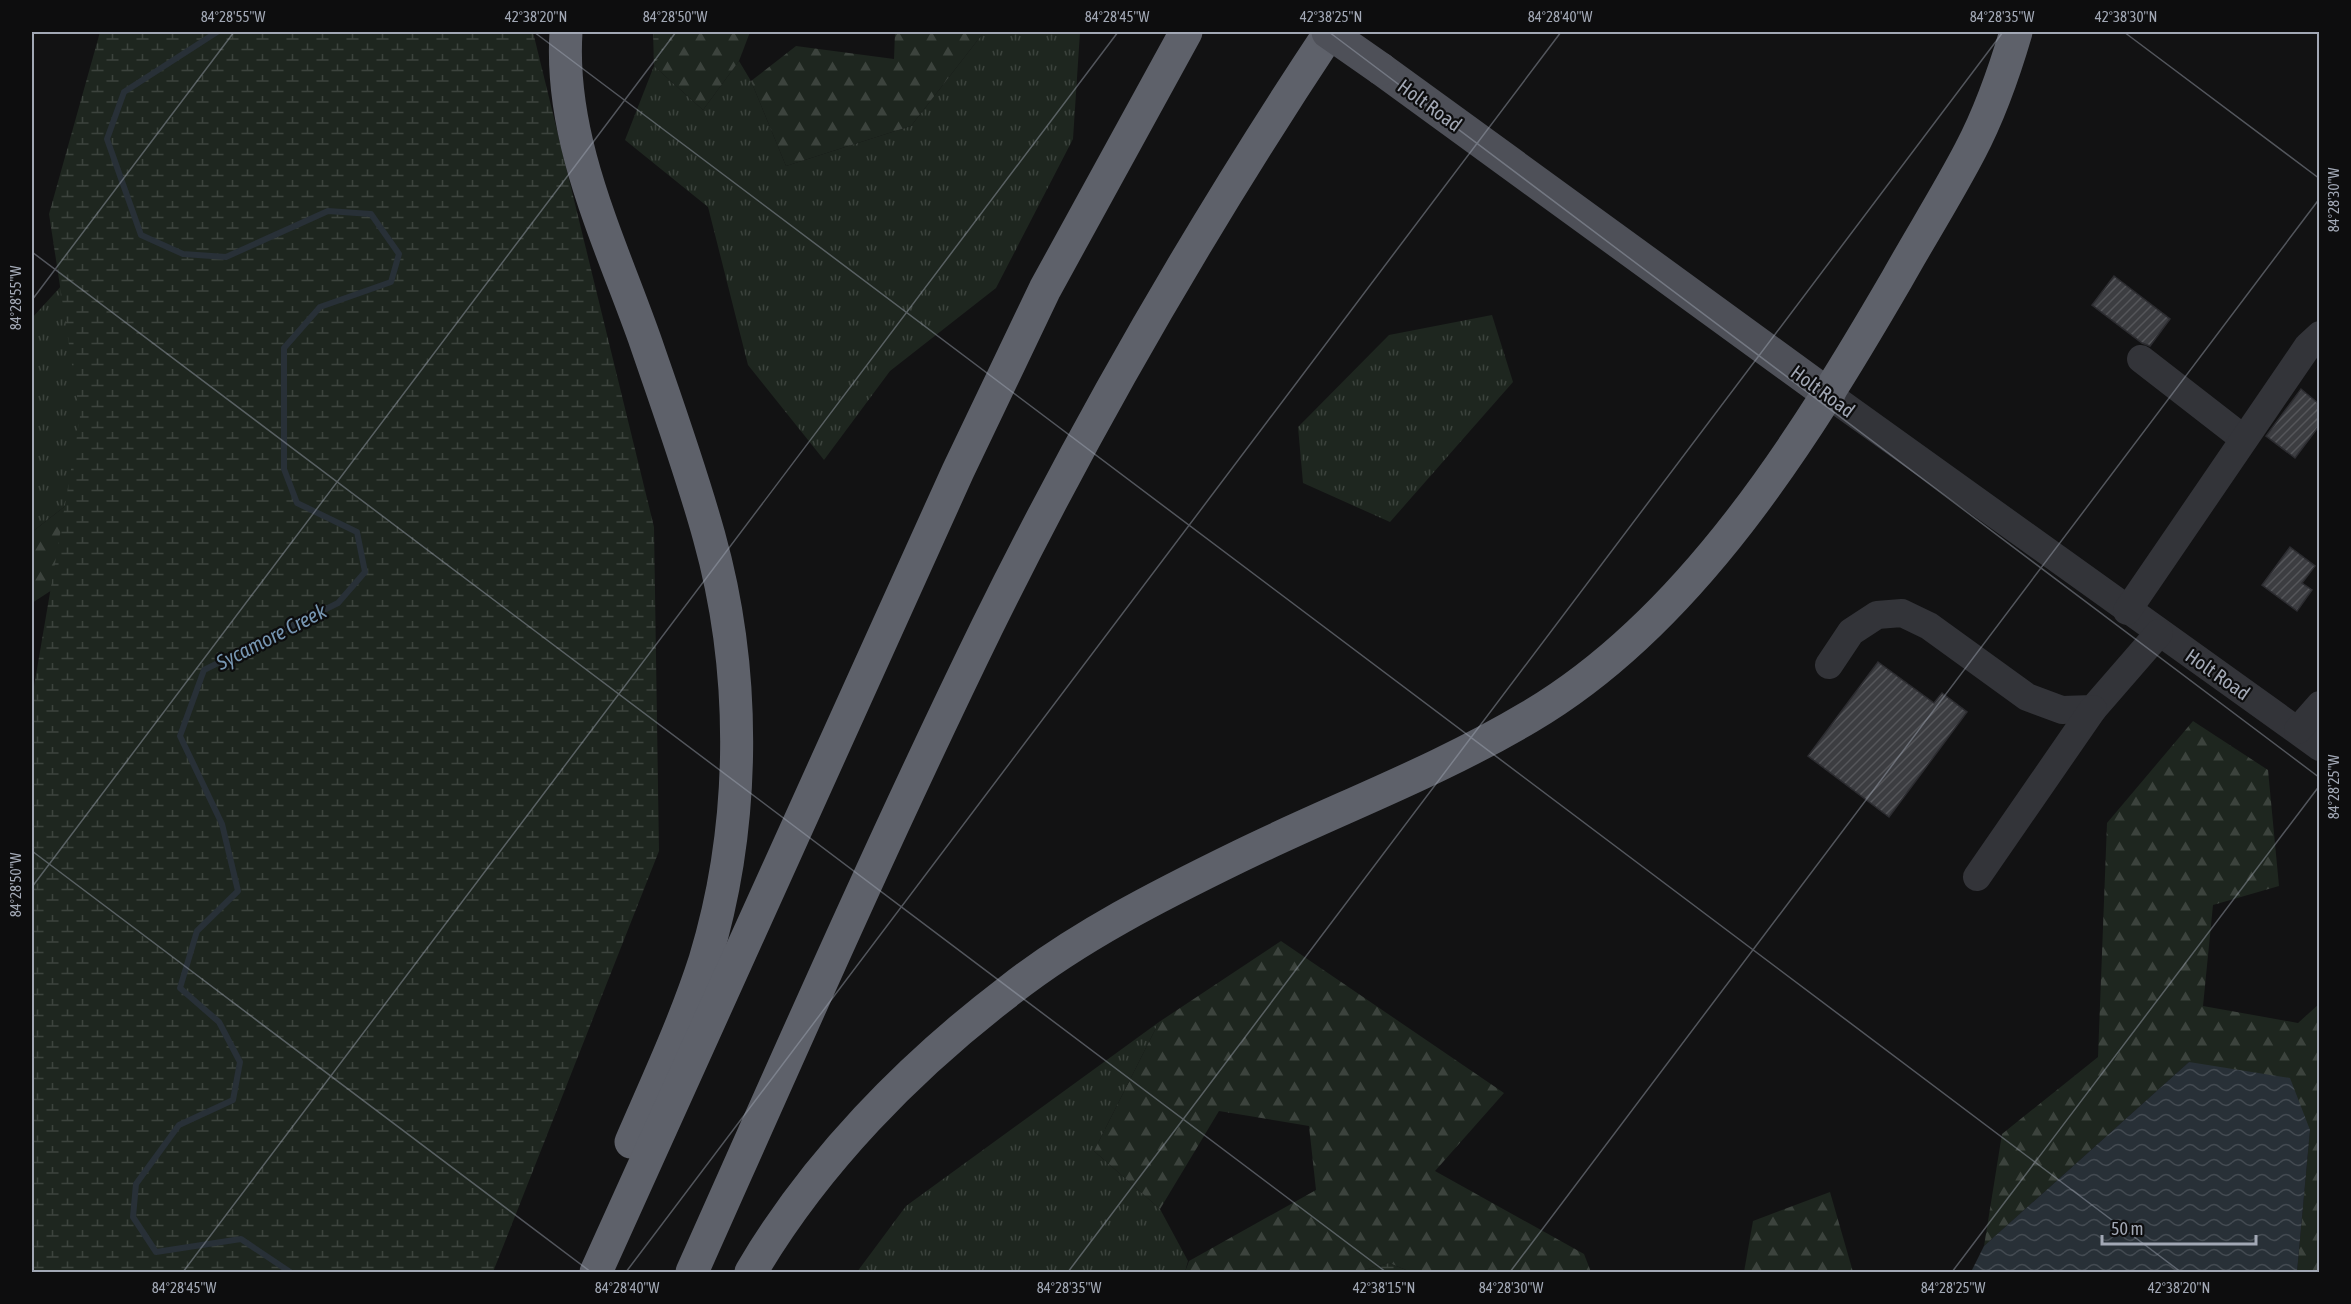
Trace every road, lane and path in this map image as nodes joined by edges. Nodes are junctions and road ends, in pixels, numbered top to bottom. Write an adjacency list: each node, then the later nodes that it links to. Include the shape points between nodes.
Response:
1 (566, 32): 16 (highway, via 575,137 710,538 736,692 732,812 725,873 704,960 668,1056)
2 (1186, 32): 17 (highway, via 1045,289 968,449)
3 (1329, 32): 7 (main road, Holt Road, bridge); 18 (highway, via 1233,183 1135,349 1035,534 881,855)
4 (2016, 32): 7 (highway, via 2001,82 1972,149)
5 (2319, 335): 8 (street)
6 (2141, 360): 8 (street)
7 (1828, 395): 9 (street, Holt Road); 19 (highway, via 1765,487 1689,581 1641,631 1591,674 1532,716 1438,766 1241,855 1142,906 1011,988 880,1106 816,1177)
8 (2244, 439): 9 (street)
9 (2127, 611): 10 (street, Holt Road)
10 (2159, 633): 13 (street); 14 (street, Holt Road)
11 (1829, 665): 13 (street, via 1851,632 1877,615 1902,613 1929,626 2027,697 2062,710)
12 (2319, 705): 14 (street)
13 (2093, 709): 15 (street)
14 (2309, 739)
15 (1977, 878)
16 (576, 1272)
17 (596, 1272)
18 (692, 1272)
19 (751, 1272)

